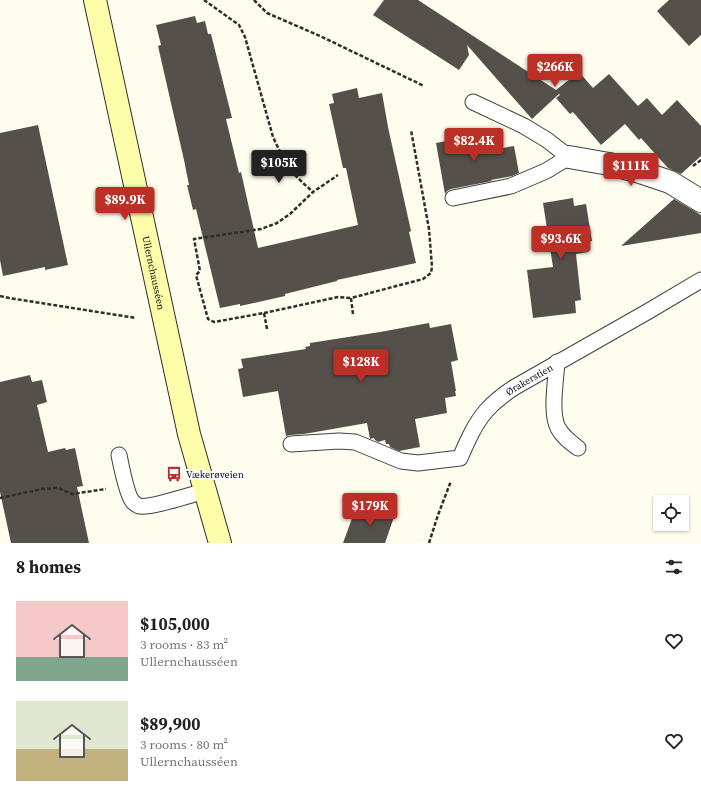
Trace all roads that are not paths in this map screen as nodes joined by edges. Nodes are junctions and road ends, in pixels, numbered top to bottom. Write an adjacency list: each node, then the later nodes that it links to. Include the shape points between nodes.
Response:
1 (95, 0): 11 (main road, Ullernchausséen, via 181,401)
2 (473, 102): 3 (lane, via 524,126)
3 (569, 157): 4 (lane, via 546,171 512,186); 5 (street, via 637,171 670,182)
4 (453, 198)
5 (701, 201)
6 (701, 280): 7 (lane, Ørakerstien)
7 (557, 362): 8 (lane, Ørakerstien, via 515,386 493,403 476,424 460,458 418,463 401,461 355,442 339,440); 9 (lane, via 554,411 558,427 566,439)
8 (291, 444)
9 (578, 448)
10 (119, 455): 11 (lane, via 132,502 139,506)
11 (205, 491): 12 (main road, Ullernchausséen)
12 (220, 543)

